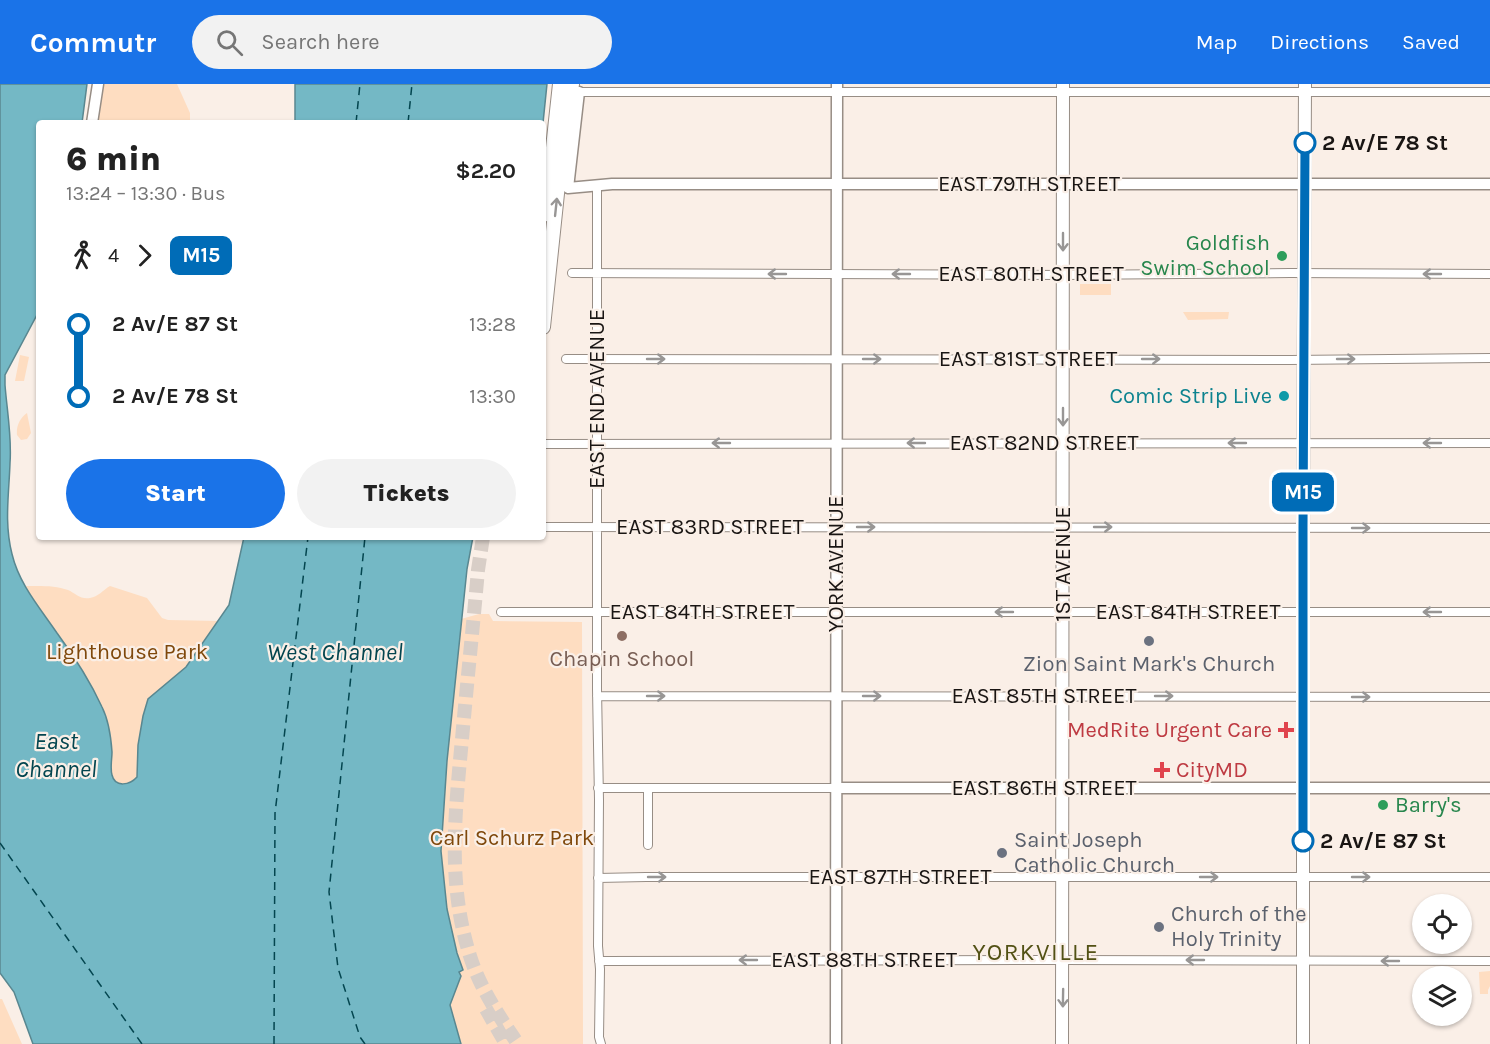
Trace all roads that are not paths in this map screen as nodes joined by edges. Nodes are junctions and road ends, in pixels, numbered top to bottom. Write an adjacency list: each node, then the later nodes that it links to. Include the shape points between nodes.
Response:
1 (98, 84): 10 (main road)
2 (560, 84): 16 (highway)
3 (686, 84): 9 (street)
4 (577, 87): 9 (street); 15 (main road, EAST 79TH STREET, via 568,188); 23 (highway, one-way to 4, via 558,184)
5 (837, 88): 6 (street); 9 (street); 11 (main road, YORK AVENUE)
6 (1063, 88): 7 (street); 12 (main road, 1ST AVENUE)
7 (1305, 88): 8 (street); 13 (main road)
8 (1490, 92)
9 (686, 93)
10 (92, 120)
11 (836, 184): 12 (main road, EAST 79TH STREET); 15 (main road, EAST 79TH STREET); 19 (main road, YORK AVENUE)
12 (1063, 184): 13 (main road, EAST 79TH STREET); 22 (main road, 1ST AVENUE, one-way to 22)
13 (1305, 184): 14 (main road, EAST 79TH STREET); 20 (main road)
14 (1490, 184)
15 (597, 186): 18 (street, EAST END AVENUE)
16 (546, 195)
17 (572, 273): 18 (street, EAST 80TH STREET)
18 (597, 273): 19 (street, EAST 80TH STREET, one-way to 18); 26 (street, EAST END AVENUE)
19 (836, 274): 22 (street, EAST 80TH STREET, one-way to 19); 27 (main road, YORK AVENUE)
20 (1304, 274): 21 (street, EAST 80TH STREET, one-way to 20); 22 (street, EAST 80TH STREET); 29 (main road)
21 (1490, 274)
22 (1063, 275): 28 (main road, 1ST AVENUE)
23 (546, 298)
24 (1490, 358): 29 (street, EAST 81ST STREET, one-way to 24)
25 (566, 359): 26 (street, EAST 81ST STREET)
26 (597, 359): 27 (street, EAST 81ST STREET, one-way to 27); 30 (street, EAST END AVENUE)
27 (836, 359): 28 (street, EAST 81ST STREET, one-way to 28); 31 (main road, YORK AVENUE)
28 (1063, 359): 29 (street, EAST 81ST STREET, one-way to 29); 32 (main road, 1ST AVENUE, one-way to 32)
29 (1304, 359): 33 (main road)
30 (597, 443): 31 (street, EAST 82ND STREET, one-way to 30); 35 (street, EAST 82ND STREET); 37 (street, EAST END AVENUE)
31 (836, 443): 32 (street, EAST 82ND STREET, one-way to 31); 38 (main road, YORK AVENUE)
32 (1063, 443): 33 (street, EAST 82ND STREET, one-way to 32); 39 (main road, 1ST AVENUE)
33 (1304, 443): 34 (street, EAST 82ND STREET, one-way to 33); 40 (main road)
34 (1490, 443)
35 (546, 444)
36 (546, 527): 37 (street, EAST 83RD STREET)
37 (598, 527): 38 (street, EAST 83RD STREET); 43 (street, EAST END AVENUE)
38 (836, 527): 39 (street, EAST 83RD STREET, one-way to 39); 44 (main road, YORK AVENUE)
39 (1063, 527): 40 (street, EAST 83RD STREET, one-way to 40); 45 (main road, 1ST AVENUE)
40 (1303, 528): 41 (street, EAST 83RD STREET, one-way to 41); 46 (main road)
41 (1490, 528)
42 (501, 612): 43 (street, EAST 84TH STREET)
43 (598, 612): 44 (street, EAST 84TH STREET); 48 (street, EAST END AVENUE)
44 (835, 612): 45 (street, EAST 84TH STREET, one-way to 44); 49 (main road, YORK AVENUE)
45 (1063, 612): 46 (street, EAST 84TH STREET); 50 (main road, 1ST AVENUE)
46 (1303, 612): 47 (street, EAST 84TH STREET, one-way to 46); 51 (main road)
47 (1490, 612)
48 (597, 696): 49 (street, EAST 85TH STREET, one-way to 49); 53 (street, EAST END AVENUE)
49 (835, 696): 50 (street, EAST 85TH STREET, one-way to 50); 55 (main road, YORK AVENUE)
50 (1063, 696): 51 (street, EAST 85TH STREET, one-way to 51); 56 (main road, 1ST AVENUE)
51 (1303, 696): 52 (street, EAST 85TH STREET, one-way to 52); 57 (main road)
52 (1490, 697)
53 (598, 788): 54 (street, EAST 86TH STREET); 64 (street, EAST END AVENUE)
54 (648, 788): 55 (street, EAST 86TH STREET); 59 (street)
55 (835, 788): 56 (main road, EAST 86TH STREET); 60 (main road, YORK AVENUE)
56 (1063, 788): 57 (main road, EAST 86TH STREET); 61 (main road, 1ST AVENUE)
57 (1303, 788): 58 (main road, EAST 86TH STREET); 62 (main road)
58 (1490, 788)
59 (648, 845)
60 (836, 877): 61 (street, EAST 87TH STREET); 64 (street, EAST 87TH STREET, one-way to 60); 65 (main road, YORK AVENUE)
61 (1063, 877): 62 (street, EAST 87TH STREET, one-way to 62); 66 (main road, 1ST AVENUE)
62 (1302, 877): 63 (street, EAST 87TH STREET, one-way to 63); 67 (main road)
63 (1490, 877)
64 (598, 878): 68 (street, EAST END AVENUE)
65 (836, 960): 66 (street, EAST 88TH STREET); 68 (street, EAST 88TH STREET, one-way to 68); 71 (main road, YORK AVENUE)
66 (1063, 960): 67 (street, EAST 88TH STREET, one-way to 66); 72 (main road, 1ST AVENUE, one-way to 72)
67 (1303, 960): 69 (street, EAST 88TH STREET, one-way to 67); 73 (main road)
68 (599, 961): 70 (street, EAST END AVENUE)
69 (1490, 961)
70 (601, 1044)
71 (836, 1044)
72 (1062, 1044)
73 (1303, 1044)

